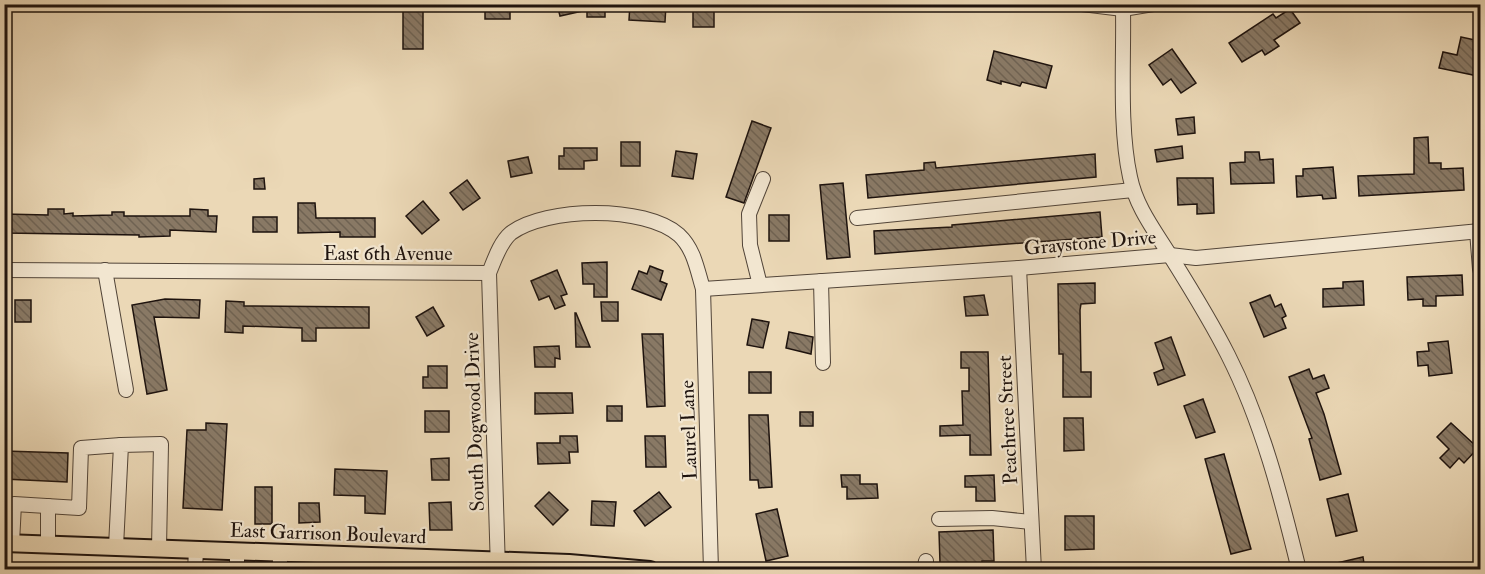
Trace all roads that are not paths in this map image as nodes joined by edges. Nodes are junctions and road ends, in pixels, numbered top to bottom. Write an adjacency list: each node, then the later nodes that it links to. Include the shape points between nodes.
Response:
1 (1082, 4): 3 (street)
2 (1153, 4): 3 (street)
3 (1123, 9): 5 (street, via 1124,124)
4 (763, 179): 15 (street, via 749,214 750,245)
5 (1133, 190): 6 (street); 8 (street)
6 (858, 218)
7 (1479, 230): 8 (street, Graystone Drive, via 1196,258); 10 (street)
8 (1170, 255): 9 (street, Graystone Drive); 37 (street, via 1212,324 1250,403 1276,479)
9 (1019, 268): 14 (street, Graystone Drive); 23 (street, Peachtree Street)
10 (1480, 269)
11 (4, 270): 12 (street, East 6th Avenue)
12 (105, 270): 13 (street, East 6th Avenue); 18 (street)
13 (489, 273): 16 (street, via 509,234 528,224 571,214 615,214 658,224 677,234 692,250); 31 (street, South Dogwood Drive)
14 (821, 281): 15 (street, Graystone Drive); 17 (street)
15 (759, 285): 16 (street, Graystone Drive)
16 (703, 289): 35 (street, Laurel Lane)
17 (823, 363)
18 (126, 390)
19 (121, 446): 21 (street, via 81,448 79,508); 26 (street); 27 (street, via 162,444)
20 (9, 504): 21 (street); 24 (street)
21 (48, 506): 25 (street)
22 (939, 519): 23 (street)
23 (1031, 522): 36 (street, Peachtree Street)
24 (8, 543): 25 (main road, East Garrison Boulevard)
25 (48, 545): 26 (main road, East Garrison Boulevard)
26 (116, 547): 27 (main road, East Garrison Boulevard)
27 (159, 548): 28 (main road, East Garrison Boulevard)
28 (195, 550): 29 (main road, East Garrison Boulevard); 32 (street)
29 (237, 551): 30 (main road, East Garrison Boulevard); 33 (street)
30 (280, 561): 31 (main road, East Garrison Boulevard)
31 (498, 565): 34 (main road, East Garrison Boulevard, via 577,563)
32 (195, 570)
33 (237, 570)
34 (650, 570)
35 (711, 570)
36 (1034, 570)
37 (1299, 570)

